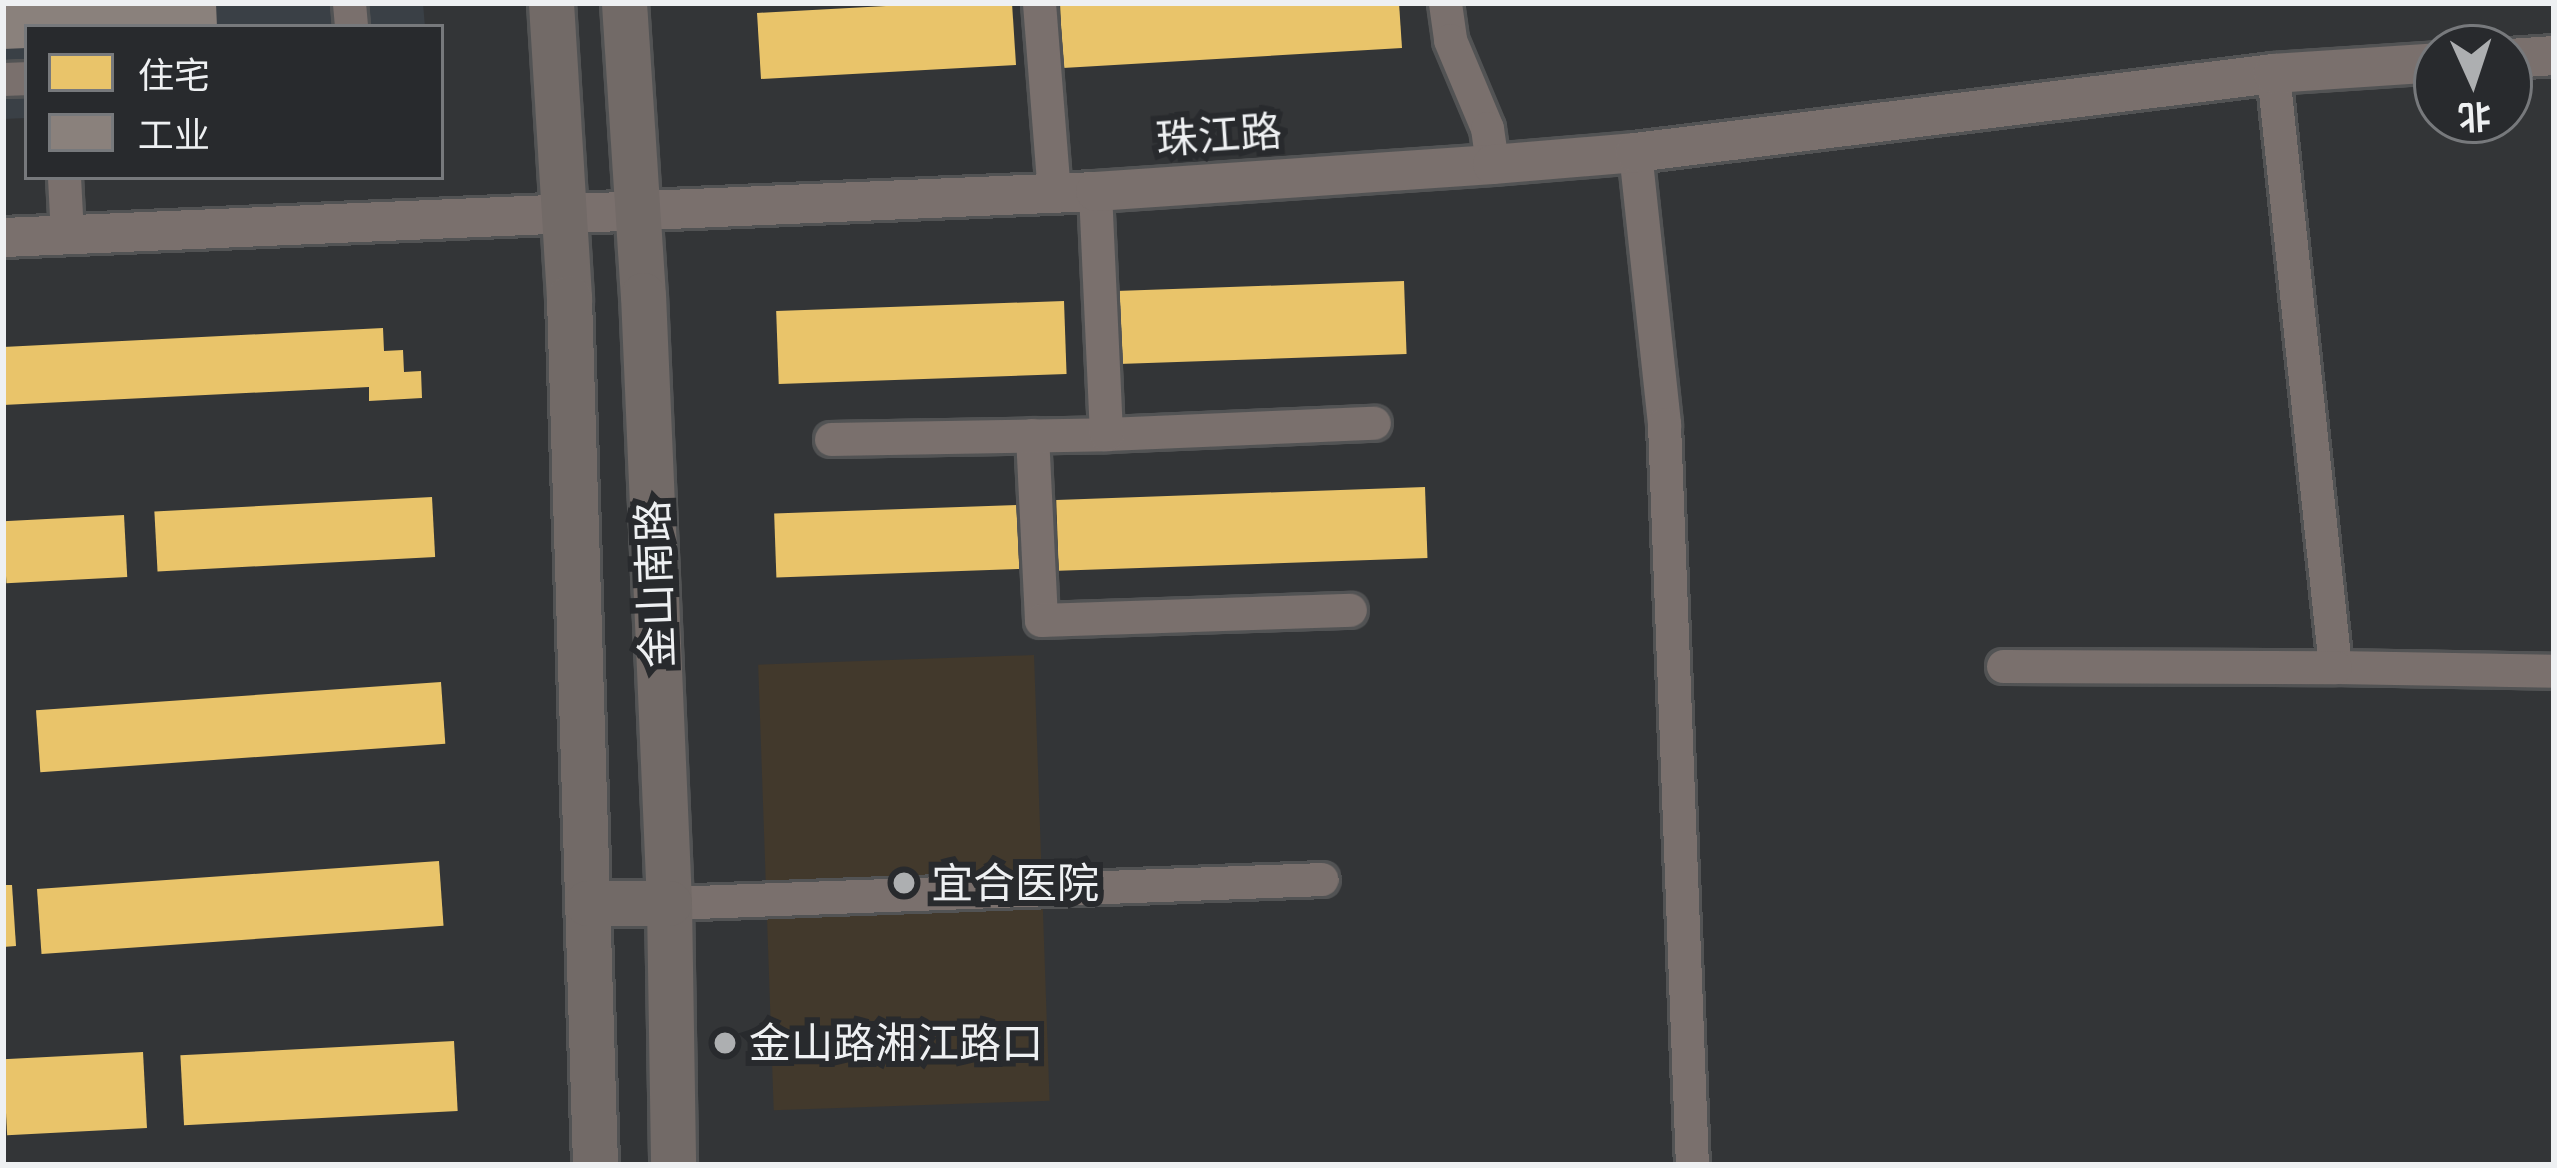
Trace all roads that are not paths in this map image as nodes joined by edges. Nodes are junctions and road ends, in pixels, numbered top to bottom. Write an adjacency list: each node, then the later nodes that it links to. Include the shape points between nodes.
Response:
1 (551, 3): 13 (main road, 金山南路)
2 (624, 3): 12 (main road, 金山南路)
3 (1039, 3): 11 (street)
4 (1445, 3): 8 (street)
5 (2413, 64): 6 (street, 珠江路)
6 (2273, 73): 7 (street, 珠江路); 22 (street)
7 (1635, 152): 8 (street, 珠江路); 29 (street, via 1664,424)
8 (1492, 164): 10 (street, 珠江路)
9 (64, 180): 14 (street)
10 (1095, 191): 11 (street, 珠江路); 17 (street)
11 (1054, 192): 12 (street, 珠江路)
12 (637, 210): 13 (street, 珠江路); 26 (main road, 金山南路)
13 (565, 213): 14 (street, 珠江路); 25 (main road, 金山南路)
14 (67, 234): 15 (street, 珠江路)
15 (3, 237)
16 (1374, 423): 17 (street)
17 (1106, 434): 18 (street)
18 (1032, 435): 19 (street); 20 (street, via 1041,620)
19 (831, 440)
20 (1350, 610)
21 (2003, 666): 22 (street)
22 (2335, 667): 23 (street)
23 (2554, 671)
24 (1322, 878): 26 (street)
25 (587, 903): 26 (main road); 27 (main road, 金山南路)
26 (669, 903): 28 (main road, 金山南路)
27 (595, 1165)
28 (673, 1165)
29 (1692, 1165)

